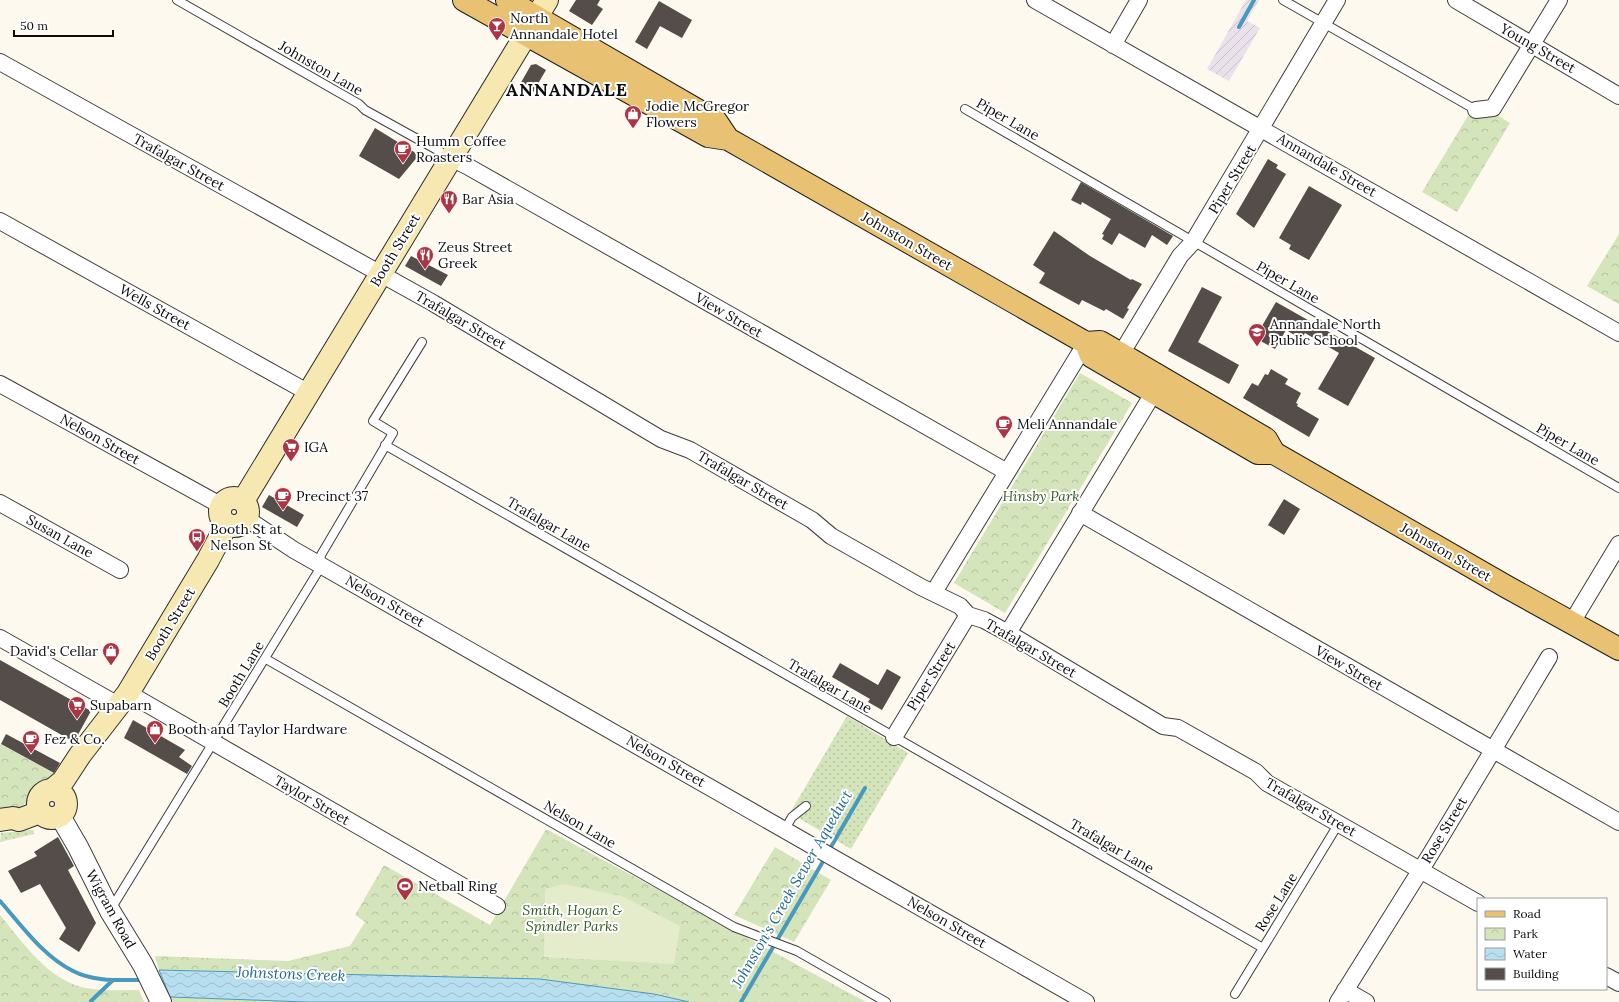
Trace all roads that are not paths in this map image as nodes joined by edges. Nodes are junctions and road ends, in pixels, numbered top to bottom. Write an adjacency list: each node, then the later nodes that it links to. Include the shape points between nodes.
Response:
1 (177, 0): 21 (lane, Johnston Lane)
2 (464, 0): 12 (main road, Johnston Street)
3 (507, 0): 10 (main road, Johnston Street)
4 (1034, 0): 14 (street, Annandale Street)
5 (1139, 0): 14 (street)
6 (1284, 0): 11 (lane)
7 (1337, 0): 11 (street, Piper Street)
8 (1456, 0): 13 (street, Young Street)
9 (1559, 0): 13 (street)
10 (542, 9): 12 (main road, Booth Street); 20 (main road, Johnston Street, via 716,121)
11 (1324, 23): 18 (lane); 19 (street, Piper Street)
12 (526, 36): 20 (main road, Johnston Street, via 708,136); 21 (main road, Booth Street)
13 (1532, 44): 16 (street, Young Street); 18 (street, via 1493,108)
14 (1113, 45): 19 (street, Annandale Street)
15 (0, 62): 24 (street, Trafalgar Street)
16 (1619, 96)
17 (965, 109): 23 (lane, Piper Lane)
18 (1476, 110)
19 (1262, 128): 23 (street, Piper Street); 25 (street, Annandale Street)
20 (728, 139): 27 (main road, Johnston Street)
21 (451, 158): 24 (main road, Booth Street); 34 (street, View Street)
22 (0, 221): 31 (street, Wells Street)
23 (1193, 242): 28 (street, Piper Street, via 1180,256); 35 (lane, Piper Lane)
24 (381, 275): 31 (main road, Booth Street); 42 (street, Trafalgar Street, via 433,303 661,439 690,450 812,520 836,539)
25 (1619, 332)
26 (422, 342): 32 (lane, Booth Lane, via 373,421 393,433)
27 (1086, 344): 28 (main road, Johnston Street, via 1100,342); 30 (main road, Johnston Street, via 1091,356); 34 (street)
28 (1121, 354): 33 (main road, Johnston Street, via 1266,439)
29 (0, 384): 37 (street, Nelson Street)
30 (1154, 392): 33 (main road, Johnston Street, via 1258,453); 38 (street)
31 (309, 393): 37 (main road, Booth Street)
32 (385, 445): 40 (lane, Booth Lane, via 321,555); 51 (lane, Trafalgar Lane)
33 (1274, 453): 44 (main road, Johnston Street)
34 (1007, 472): 42 (street)
35 (1619, 488)
36 (0, 503): 41 (street, Susan Lane)
37 (235, 512): 40 (street, Nelson Street); 50 (main road, Booth Street)
38 (1080, 513): 45 (street); 53 (street, View Street)
39 (1619, 544): 44 (street)
40 (319, 564): 49 (lane, Booth Lane, via 319,570); 59 (street, Nelson Street)
41 (120, 570)
42 (934, 592): 43 (street, Trafalgar Street, via 960,606)
43 (968, 615): 45 (street, Trafalgar Street, via 984,620); 51 (street, Piper Street)
44 (1572, 622): 47 (main road, Johnston Street)
45 (1008, 633): 58 (street, Trafalgar Street, via 1164,726 1178,728)
46 (0, 638): 50 (street, Taylor Street)
47 (1619, 649)
48 (1549, 657): 53 (street, Rose Street)
49 (266, 659): 52 (lane, Booth Lane); 68 (lane, Nelson Lane, via 734,927 797,951)
50 (118, 707): 52 (street, Taylor Street); 54 (main road, Booth Street)
51 (894, 737): 64 (lane, Trafalgar Lane)
52 (214, 743): 62 (street, Taylor Street); 63 (lane, Booth Lane)
53 (1492, 750): 57 (street, View Street); 60 (street, Rose Street)
54 (51, 804): 56 (main road, via 18,812); 63 (street, Wigram Road, via 78,847)
55 (806, 806): 59 (lane, via 792,817)
56 (7, 819)
57 (1619, 822)
58 (1339, 823): 60 (street, Trafalgar Street); 64 (lane, Rose Lane)
59 (785, 829): 69 (street, Nelson Street)
60 (1420, 870): 61 (street, Trafalgar Street); 66 (street, Rose Street)
61 (1477, 902)
62 (497, 906)
63 (110, 911): 67 (street, Wigram Road, via 143,965)
64 (1263, 948): 65 (lane, Rose Lane)
65 (1235, 994)
66 (1342, 996): 70 (street)
67 (161, 1002)
68 (886, 1002)
69 (1086, 1002)
70 (1366, 1002)

